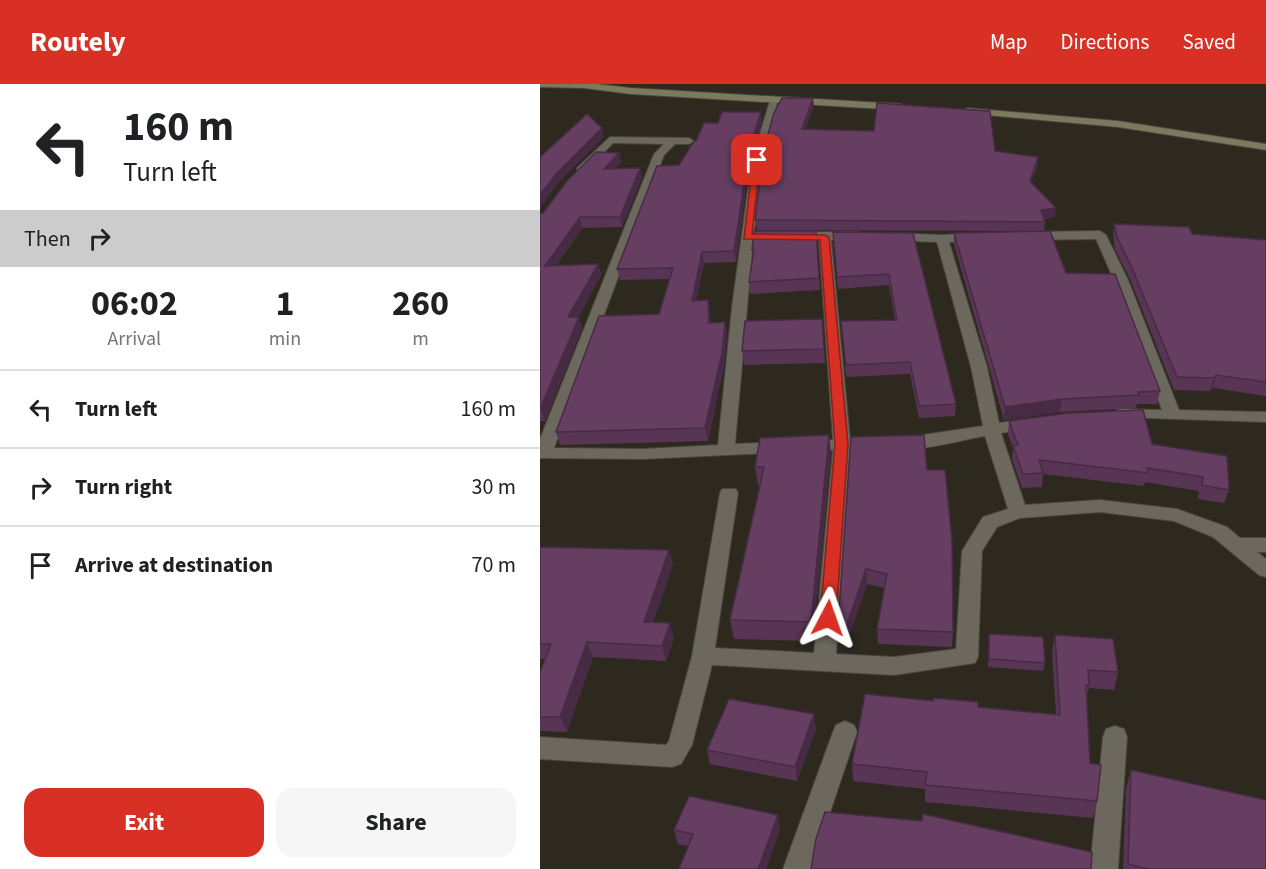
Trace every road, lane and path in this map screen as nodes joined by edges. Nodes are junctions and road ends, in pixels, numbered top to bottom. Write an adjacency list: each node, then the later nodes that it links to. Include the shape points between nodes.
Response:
1 (540, 84): 2 (street)
2 (774, 99): 3 (street); 10 (street, via 757,160)
3 (908, 107)
4 (953, 110): 7 (street, via 1118,124)
5 (672, 141): 6 (street); 8 (street, via 610,140); 21 (street, via 659,154)
6 (688, 141)
7 (1266, 147)
8 (572, 179)
9 (1014, 236): 14 (street, via 1100,234)
10 (747, 237): 11 (street); 20 (street)
11 (825, 237): 13 (street); 19 (street)
12 (993, 237): 13 (street)
13 (942, 239): 18 (street, via 979,367)
14 (1172, 414): 15 (street); 16 (street)
15 (1102, 416)
16 (1266, 417)
17 (1043, 421): 18 (street)
18 (992, 430): 19 (street, via 921,442); 23 (street)
19 (842, 444): 20 (street); 28 (street)
20 (726, 450): 21 (street)
21 (542, 453)
22 (729, 493): 27 (street)
23 (1018, 512): 24 (street, via 1100,506 1177,515 1220,532); 28 (street, via 990,522 972,551 967,657 894,666)
24 (1235, 545): 25 (street); 26 (street)
25 (1266, 545)
26 (1266, 570)
27 (703, 656): 28 (street); 31 (street, via 680,745 672,756)
28 (824, 662)
29 (845, 732): 32 (street)
30 (1115, 737): 33 (street)
31 (540, 748)
32 (797, 869)
33 (1104, 869)

